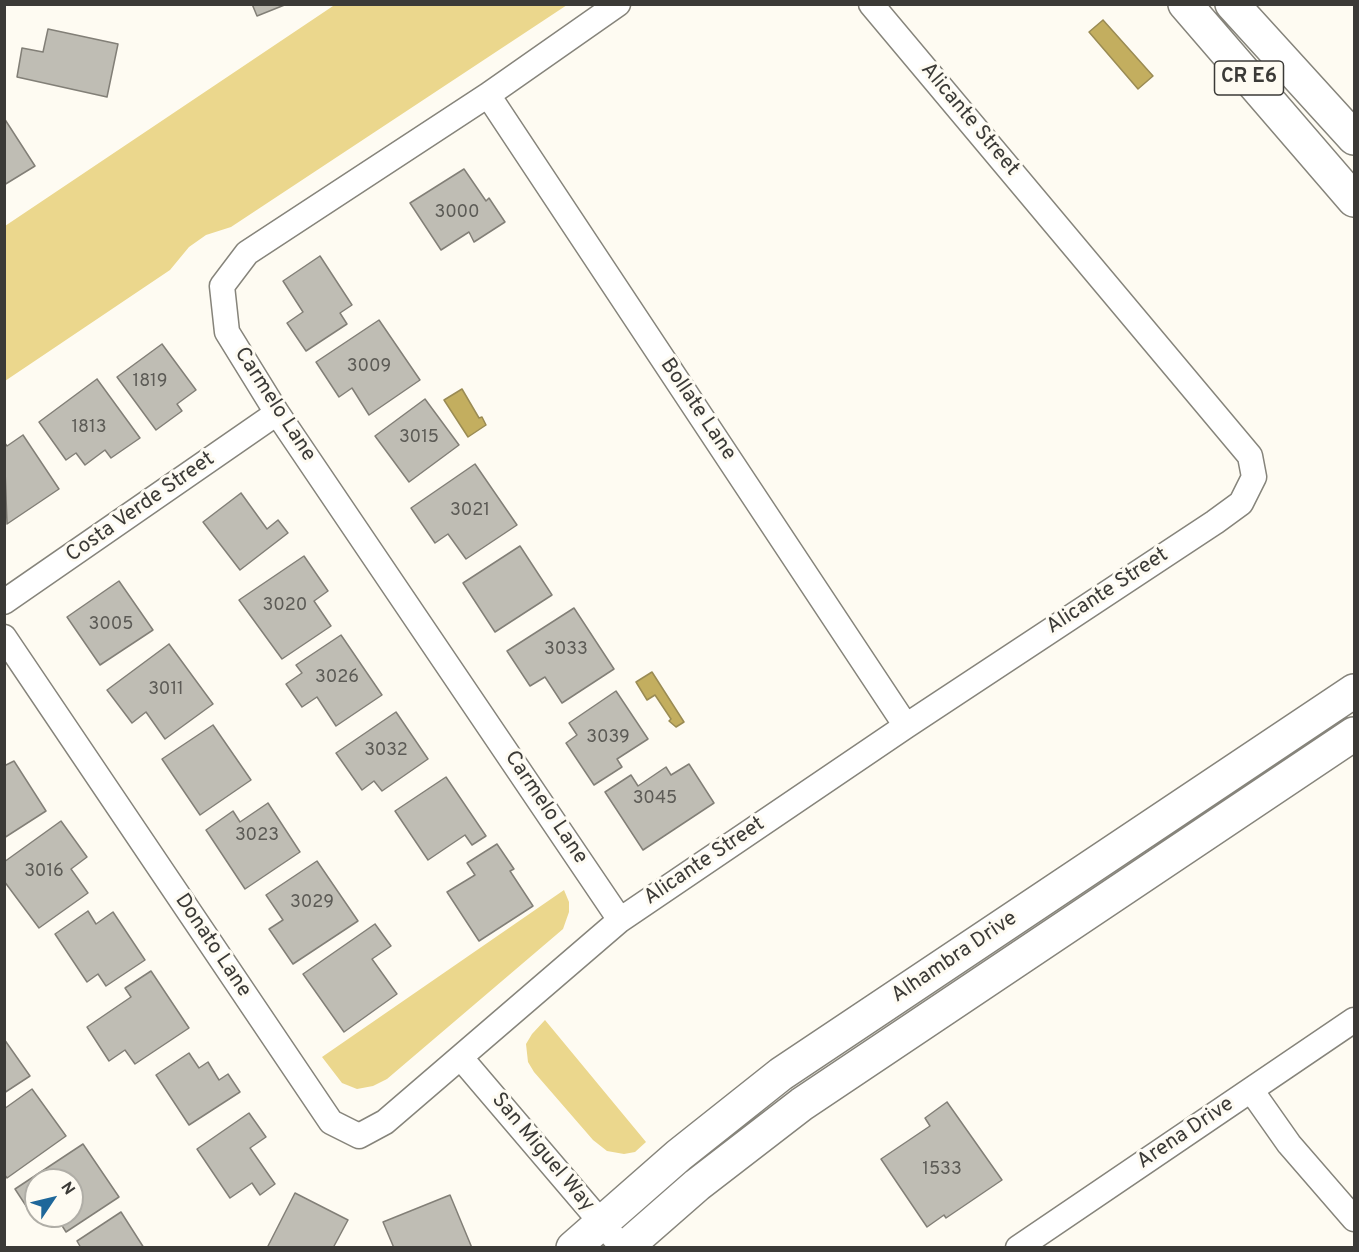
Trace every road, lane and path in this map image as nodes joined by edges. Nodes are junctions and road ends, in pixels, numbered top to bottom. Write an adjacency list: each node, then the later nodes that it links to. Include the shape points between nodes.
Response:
1 (618, 4): 5 (street, Carmelo Lane)
2 (872, 4): 12 (street, Alicante Street, via 1229,428 1250,456 1254,477 1241,503 1215,522)
3 (1185, 4): 7 (main road, CR E6)
4 (1232, 4): 6 (main road, CR E6)
5 (488, 95): 8 (street, Carmelo Lane, via 247,253 222,286 226,332); 12 (street, Bollate Lane)
6 (1354, 138)
7 (1354, 200)
8 (277, 413): 9 (street, Costa Verde Street); 14 (street, Carmelo Lane)
9 (4, 602)
10 (4, 637): 16 (street, Donato Lane, via 331,1122 359,1136 385,1122)
11 (1354, 691): 19 (main road, Alhambra Drive, via 781,1074)
12 (906, 726): 14 (street, Alicante Street)
13 (1354, 735): 21 (main road, Alhambra Drive, via 802,1104 697,1185)
14 (620, 920): 16 (street, Alicante Street)
15 (1354, 1020): 17 (street, Arena Drive)
16 (461, 1058): 19 (street, San Miguel Way)
17 (1251, 1090): 18 (street, via 1288,1144); 22 (street, Arena Drive)
18 (1354, 1219)
19 (600, 1221): 20 (main road, Alhambra Drive); 21 (street, San Miguel Way)
20 (573, 1248)
21 (624, 1248)
22 (1018, 1248)

